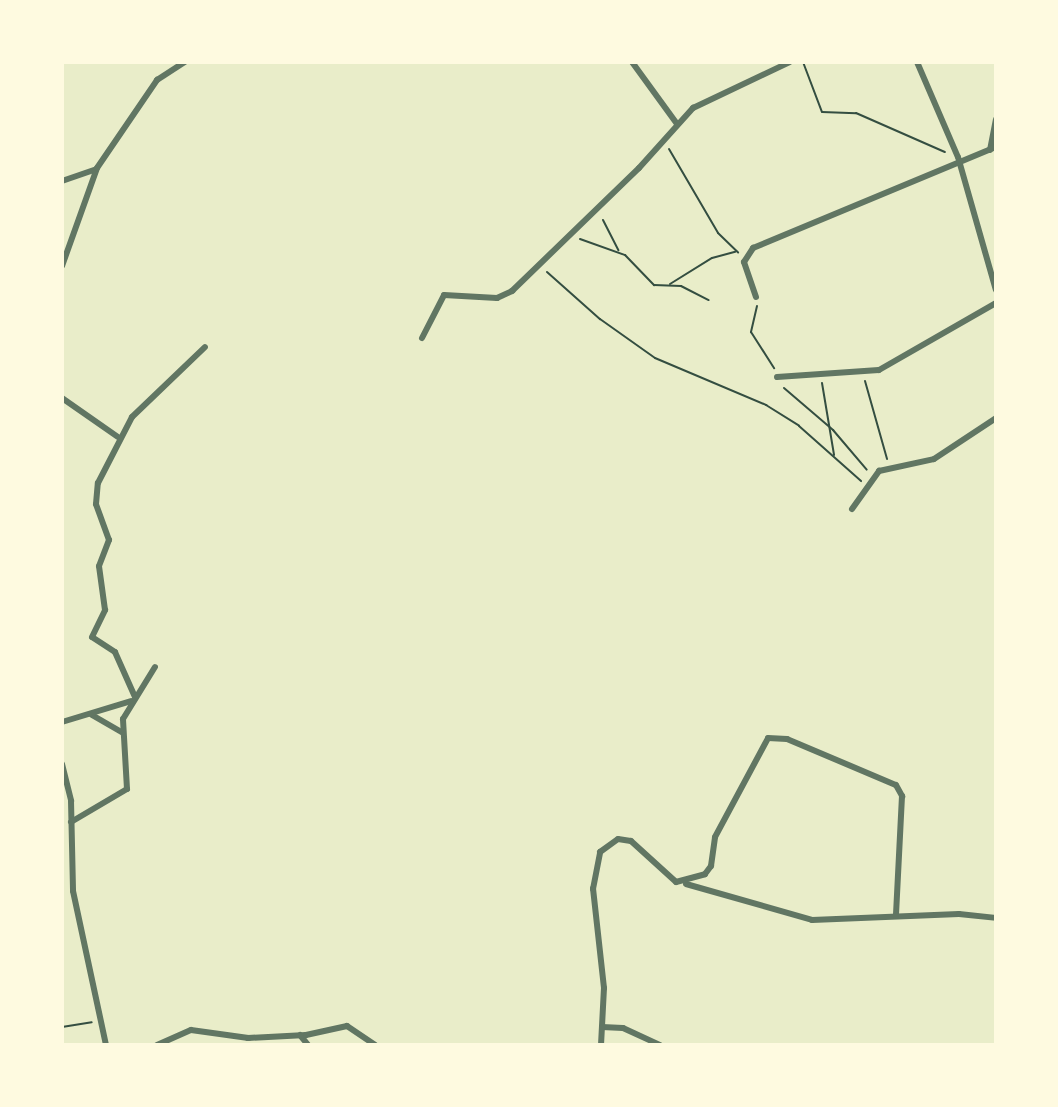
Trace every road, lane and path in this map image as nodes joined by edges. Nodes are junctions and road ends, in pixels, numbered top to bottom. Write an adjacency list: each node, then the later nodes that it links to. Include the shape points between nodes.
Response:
1 (185, 62): 11 (street, via 157,80)
2 (632, 62): 7 (street)
3 (790, 62): 7 (street, via 693,108)
4 (803, 62): 10 (path, via 822,112 856,113)
5 (917, 62): 10 (street)
6 (996, 120): 9 (street)
7 (677, 124): 8 (street)
8 (663, 142): 13 (street); 16 (path, via 718,233)
9 (993, 148): 10 (street)
10 (959, 160): 17 (street, via 779,234); 21 (street)
11 (97, 168): 12 (street); 18 (street)
12 (62, 181)
13 (600, 203): 14 (street); 15 (path)
14 (568, 234): 15 (path); 19 (street)
15 (620, 252): 20 (path, via 649,281)
16 (738, 252): 17 (path); 20 (path, via 712,258)
17 (745, 257): 22 (street)
18 (62, 266)
19 (535, 266): 25 (street, via 505,296 453,293 440,298); 34 (path, via 655,358 766,405)
20 (665, 287): 23 (path, via 681,286)
21 (996, 290)
22 (756, 297): 29 (path, via 751,332)
23 (709, 300)
24 (996, 303): 28 (street, via 893,366)
25 (422, 338)
26 (205, 347): 33 (street)
27 (818, 372): 28 (street); 29 (street); 32 (path)
28 (862, 372): 35 (path)
29 (777, 377): 32 (path)
30 (62, 398): 33 (street)
31 (996, 418): 35 (street, via 934,459)
32 (833, 430): 34 (path); 36 (path)
33 (118, 437): 40 (street, via 96,494 109,540 99,566 105,610 91,631 95,641 115,652)
34 (834, 457): 37 (path)
35 (888, 468): 36 (street)
36 (873, 476): 37 (street)
37 (866, 486): 38 (street)
38 (852, 509)
39 (155, 667): 40 (street)
40 (133, 699): 41 (street); 43 (street)
41 (92, 715): 42 (street); 43 (street)
42 (62, 722)
43 (122, 732): 45 (street, via 127,789)
44 (62, 764): 45 (street)
45 (71, 822): 49 (street, via 73,891)
46 (683, 883): 47 (street, via 743,897 798,918); 47 (street, via 709,870 715,837 760,748 768,738 779,737 896,785 902,796); 51 (street, via 661,871 631,841 618,839 600,852 593,889 604,974)
47 (896, 916): 48 (street)
48 (996, 918)
49 (102, 1021): 50 (path); 53 (street)
50 (62, 1027)
51 (602, 1027): 57 (street); 58 (street, via 623,1028)
52 (300, 1035): 54 (street, via 248,1038 191,1030); 55 (street); 56 (street, via 347,1026)
53 (106, 1045)
54 (157, 1045)
55 (308, 1045)
56 (375, 1045)
57 (601, 1045)
58 (660, 1045)

